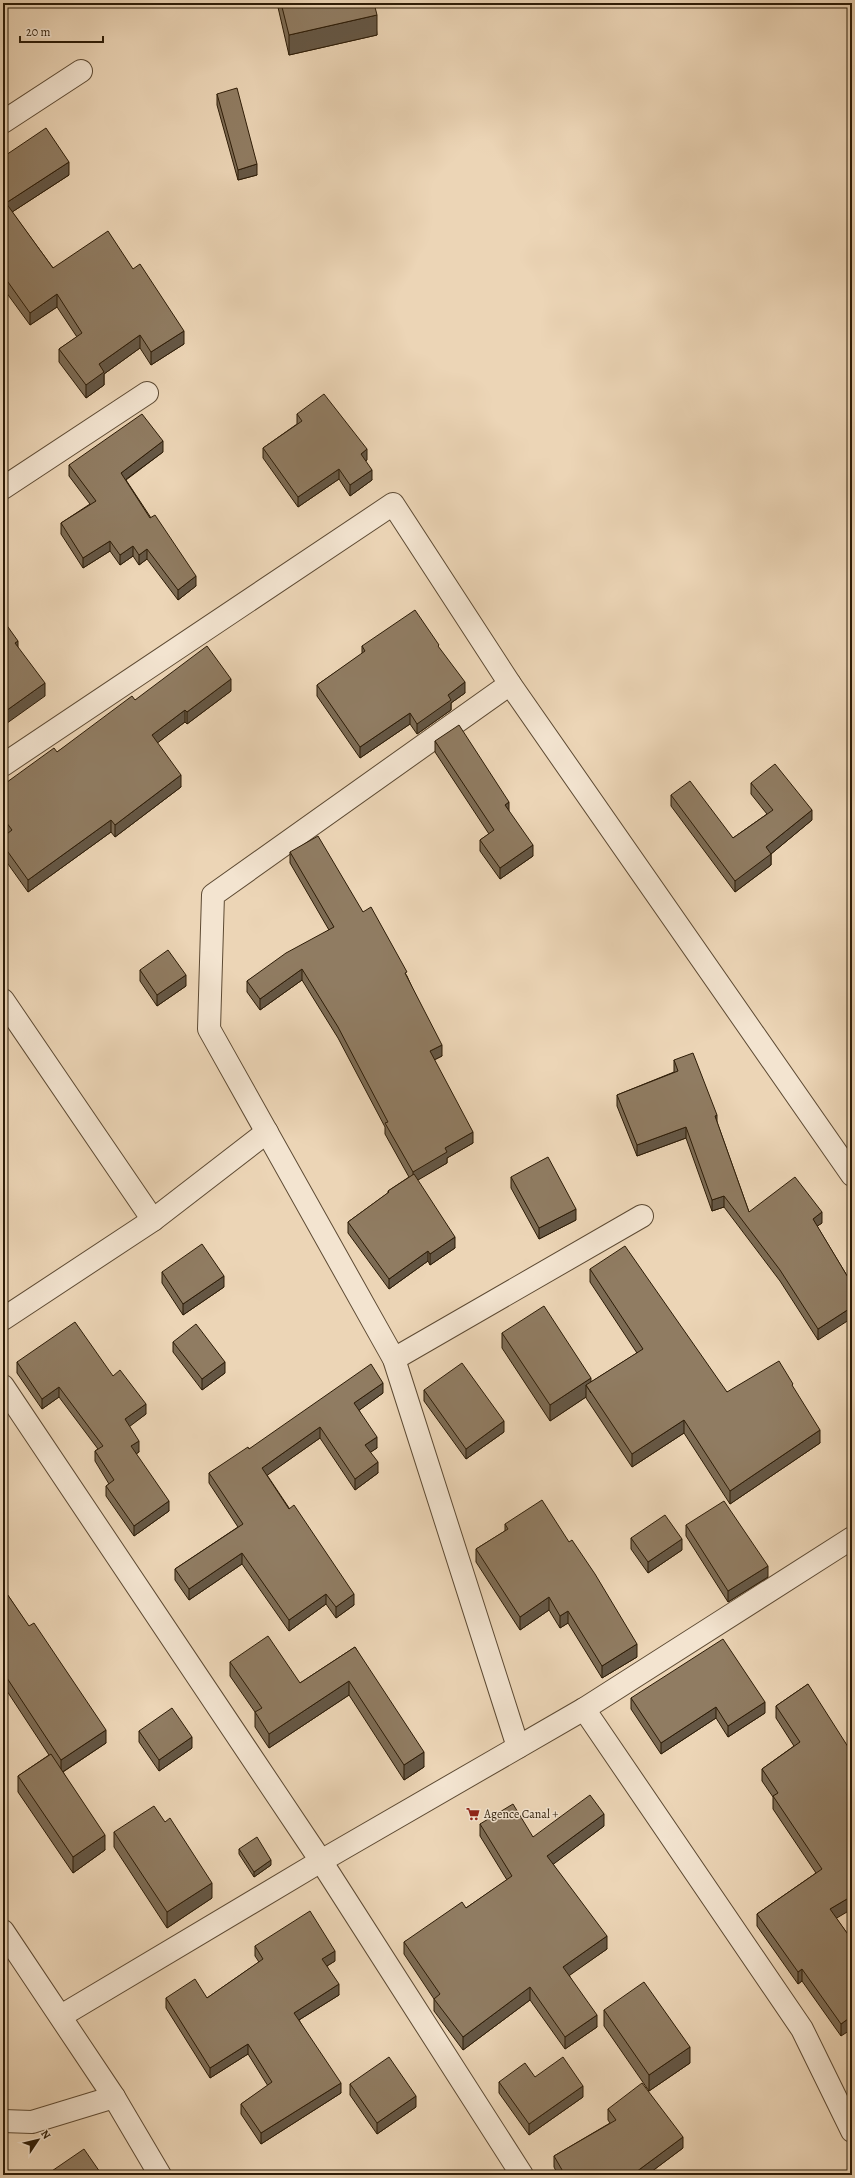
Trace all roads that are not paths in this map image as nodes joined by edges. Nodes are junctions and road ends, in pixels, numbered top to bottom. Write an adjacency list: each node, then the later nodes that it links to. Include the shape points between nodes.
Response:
1 (81, 71): 2 (street)
2 (3, 122)
3 (146, 392): 4 (street)
4 (3, 488)
5 (510, 684): 6 (street, via 393,504); 8 (street, via 213,895 209,1029); 9 (street)
6 (3, 765)
7 (3, 1000): 11 (street)
8 (267, 1132): 11 (street); 13 (street)
9 (852, 1175)
10 (642, 1216): 13 (street)
11 (154, 1220): 12 (street)
12 (3, 1319)
13 (394, 1359): 17 (street)
14 (3, 1386): 18 (street)
15 (851, 1540): 16 (street)
16 (584, 1709): 17 (street); 23 (street, via 802,2029)
17 (518, 1747): 18 (street)
18 (321, 1861): 20 (street); 25 (street)
19 (3, 1931): 20 (street)
20 (61, 2016): 21 (street)
21 (114, 2097): 22 (street, via 32,2122); 24 (street)
22 (3, 2121)
23 (852, 2131)
24 (160, 2175)
25 (522, 2175)

